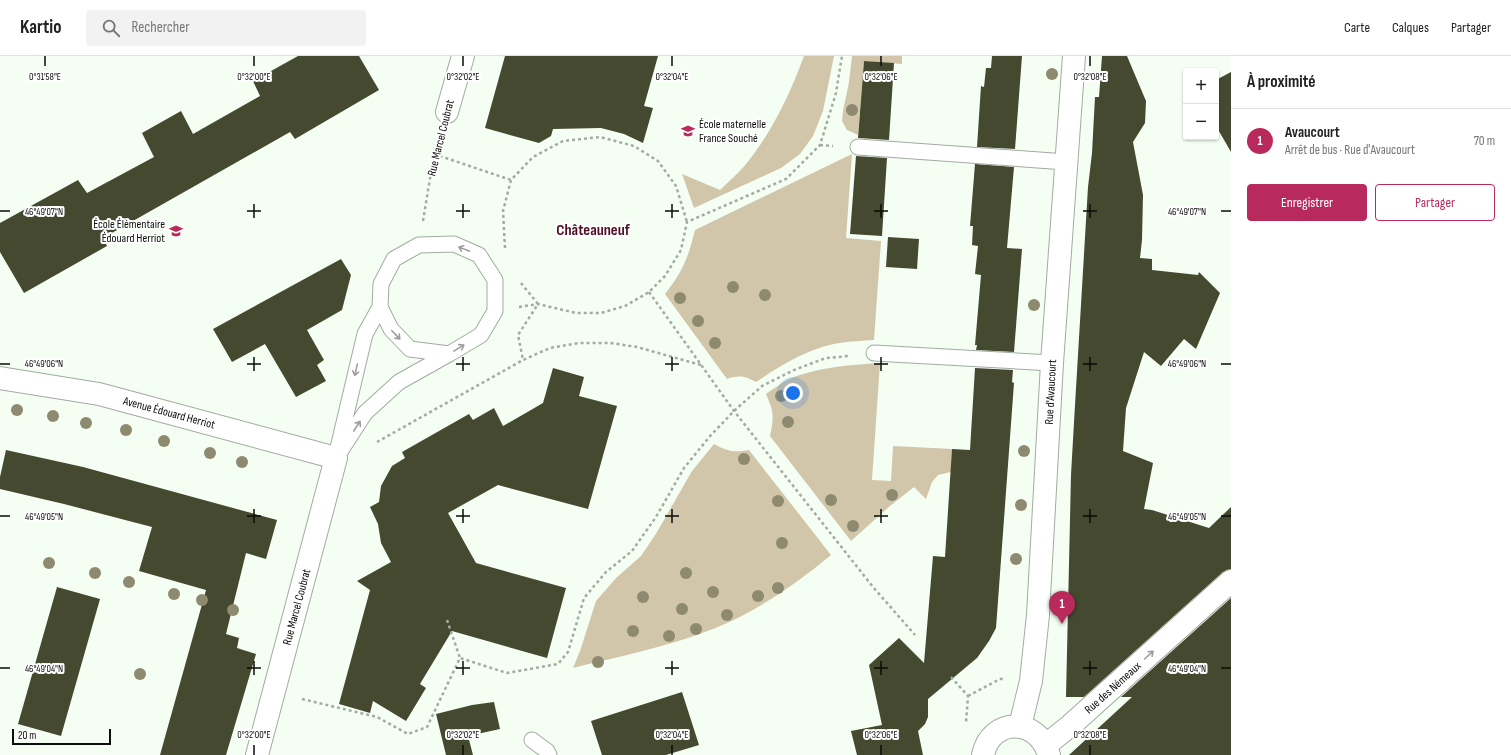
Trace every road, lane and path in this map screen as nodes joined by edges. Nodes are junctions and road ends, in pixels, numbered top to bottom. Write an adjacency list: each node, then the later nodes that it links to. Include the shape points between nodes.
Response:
1 (463, 56): 4 (street, Rue Marcel Coubrat)
2 (842, 56): 9 (path, via 836,92 820,145 786,179)
3 (1074, 56): 7 (street, Rue d'Avaucourt)
4 (447, 112): 6 (path, Rue Marcel Coubrat)
5 (858, 147): 7 (lane)
6 (434, 154): 8 (path); 10 (path, Rue Marcel Coubrat)
7 (1066, 162): 20 (street, Rue d'Avaucourt)
8 (511, 180): 9 (path, via 533,157 563,141 607,139 634,146 658,160 676,186); 11 (path, via 503,211)
9 (687, 222): 13 (path, via 681,250 665,276)
10 (419, 245): 15 (lane, Rue Marcel Coubrat, via 394,259 381,284); 16 (lane, Rue Marcel Coubrat, one-way to 10, via 495,280 479,255 454,244)
11 (507, 252)
12 (516, 278): 14 (path)
13 (649, 292): 14 (path, via 625,306 601,313 576,313); 21 (path)
14 (538, 304): 16 (path); 19 (path, via 518,335)
15 (380, 308): 18 (lane, one-way to 18, via 391,329 410,349); 25 (lane, Rue Marcel Coubrat, one-way to 25, via 365,334)
16 (495, 311): 18 (lane, Rue Marcel Coubrat, one-way to 16, via 481,335)
17 (874, 353): 20 (lane); 23 (path, via 826,358 794,370 762,386)
18 (450, 354): 25 (lane, Rue Marcel Coubrat, one-way to 18, via 365,413 399,382)
19 (523, 360): 21 (path, via 550,348 579,343 611,343 637,347); 24 (path)
20 (1052, 363): 31 (street, Rue d'Avaucourt, via 1038,615)
21 (701, 364): 23 (path)
22 (0, 378): 25 (street, Avenue Édouard Herriot, via 99,394)
23 (734, 411): 28 (path, via 873,587); 29 (path, via 684,468 656,517 632,551 606,572 584,598 568,652 558,664 507,673)
24 (376, 442)
25 (336, 458): 32 (street, Rue Marcel Coubrat)
26 (1231, 581): 37 (street, Rue des Némeaux, one-way to 26, via 1071,725)
27 (447, 620): 29 (path)
28 (915, 636)
29 (460, 658): 32 (path, via 427,727 408,734 377,717)
30 (951, 677): 33 (path)
31 (1031, 681): 33 (path, via 1000,679); 35 (street, Rue d'Avaucourt)
32 (274, 692): 38 (street, Rue Marcel Coubrat)
33 (968, 696): 34 (path)
34 (966, 726)
35 (1020, 726): 37 (street, via 1039,736); 40 (street, via 1009,727 990,738 984,747)
36 (532, 740): 39 (lane)
37 (1047, 750)
38 (257, 755)
39 (549, 755)
40 (983, 755)

